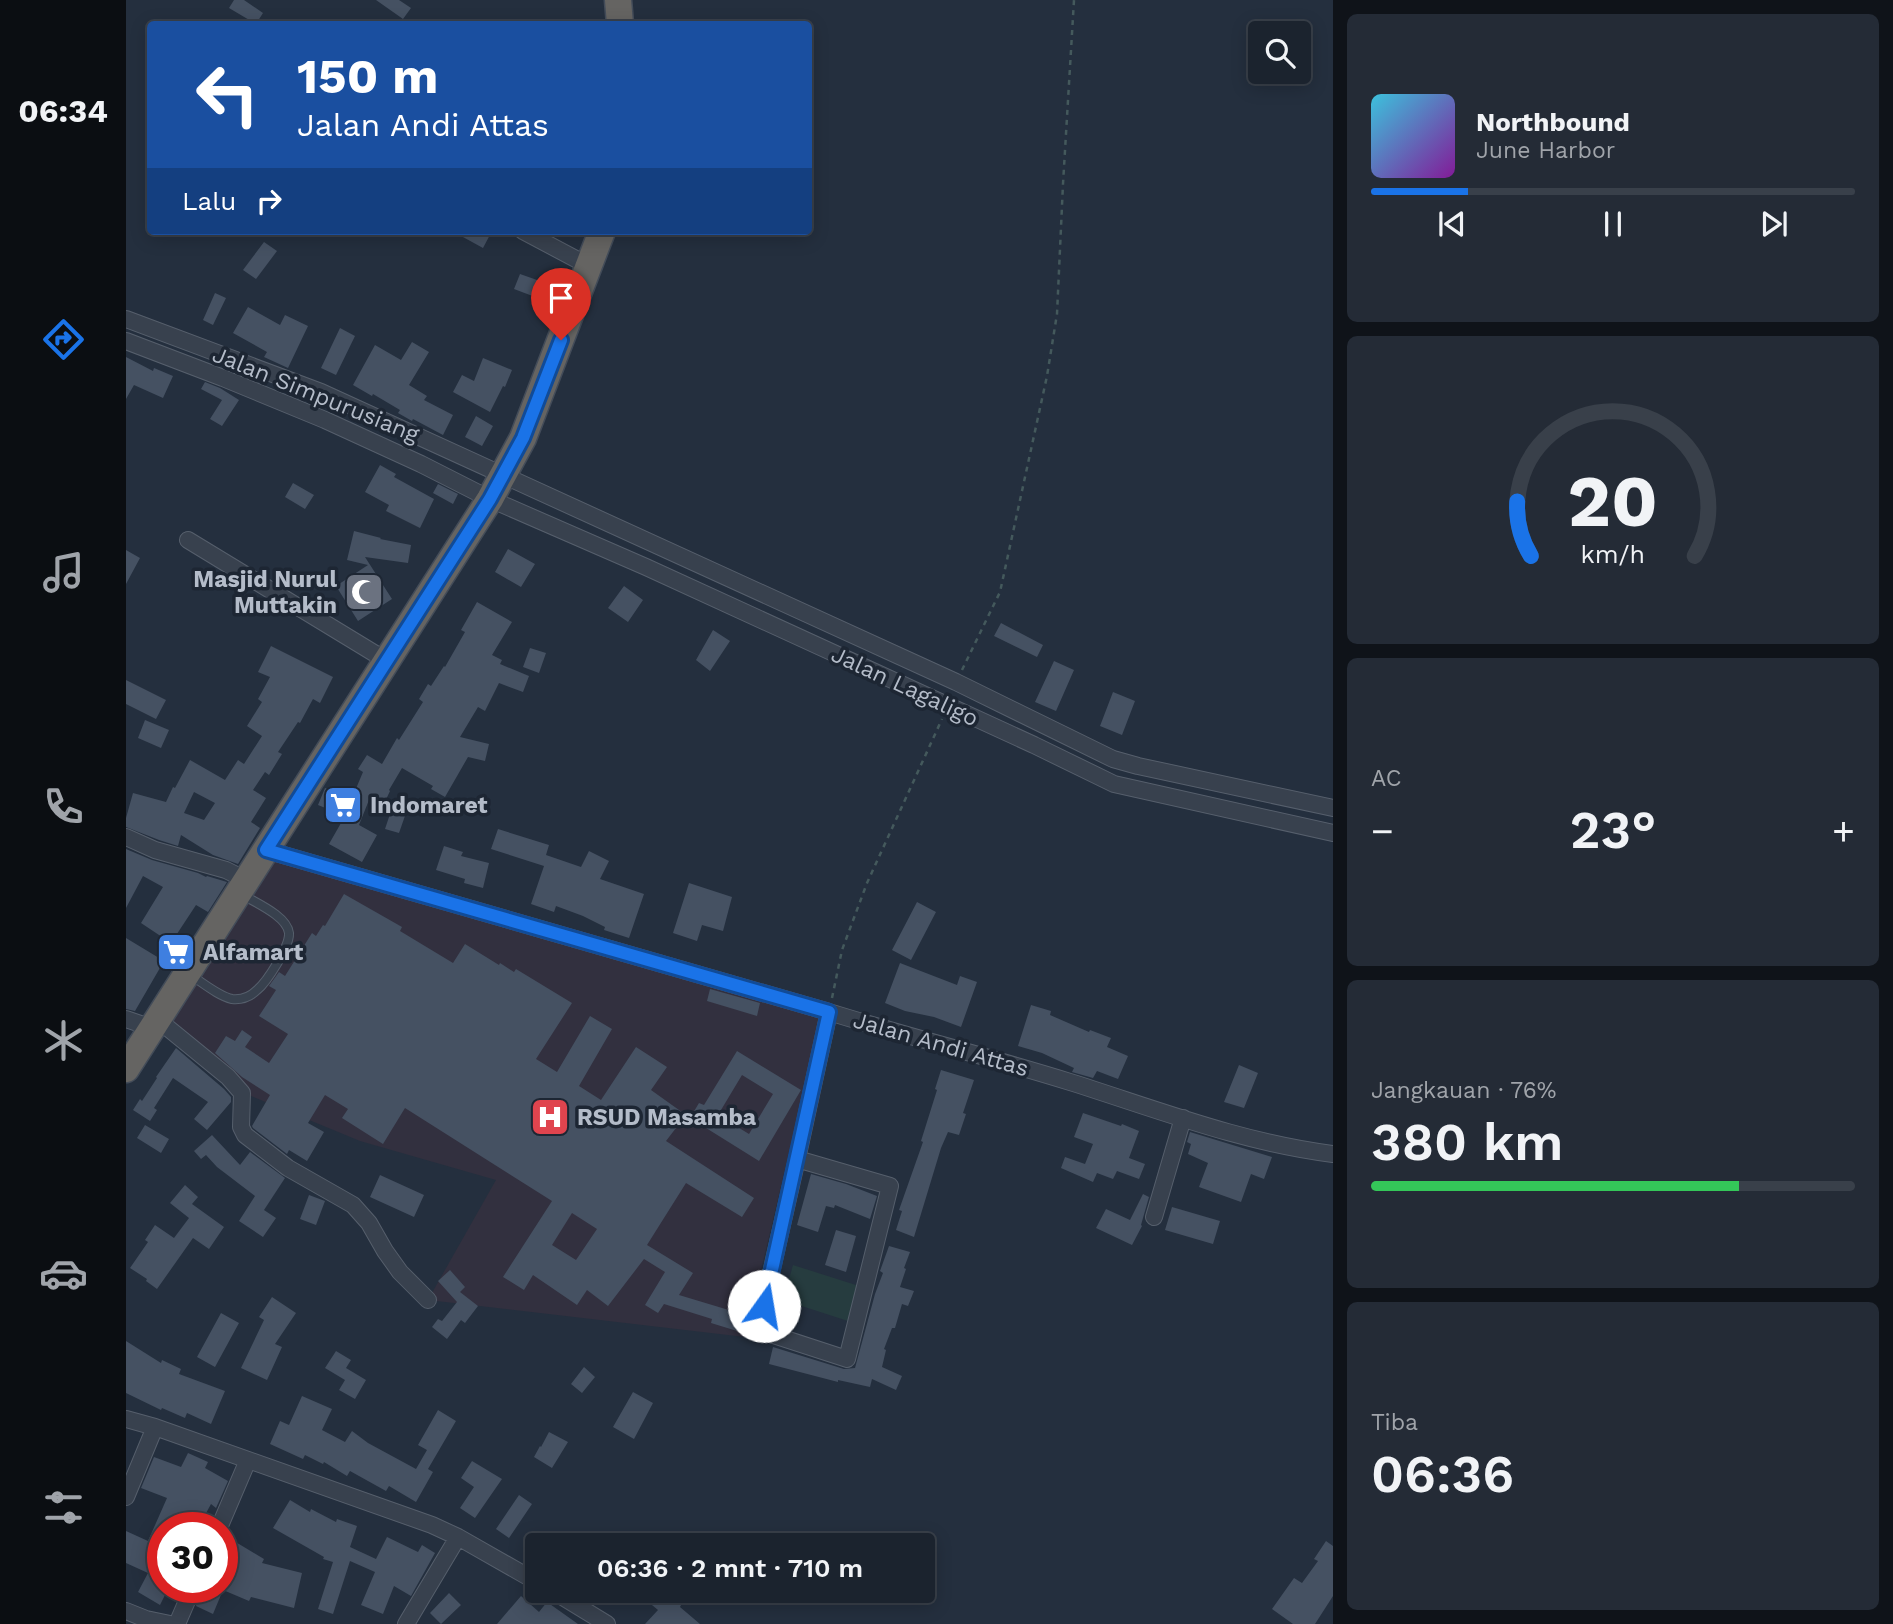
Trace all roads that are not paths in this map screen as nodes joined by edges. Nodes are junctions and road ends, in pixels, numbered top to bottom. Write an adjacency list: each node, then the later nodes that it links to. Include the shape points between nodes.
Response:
1 (618, 0): 2 (highway)
2 (620, 21)
3 (531, 235): 5 (street)
4 (601, 235): 5 (highway)
5 (589, 266): 8 (highway, via 523,438)
6 (126, 319): 8 (street, Jalan Simpurusiang, via 321,392)
7 (126, 341): 9 (street, Jalan Simpurusiang, via 325,420)
8 (504, 475): 9 (highway); 12 (street, Jalan Lagaligo, via 1113,759)
9 (490, 499): 11 (highway); 13 (street, Jalan Lagaligo, via 1114,784)
10 (188, 540): 11 (street)
11 (387, 661): 15 (highway)
12 (1333, 808)
13 (1333, 833)
14 (126, 837): 16 (street, via 226,870)
15 (266, 850): 16 (highway); 18 (street, Jalan Andi Attas)
16 (242, 886): 17 (highway); 17 (lane, via 285,923 289,933 268,976 257,991 232,999)
17 (187, 972): 20 (highway)
18 (829, 1012): 22 (street, Jalan Andi Attas); 24 (street)
19 (126, 1019): 20 (street)
20 (155, 1023): 21 (highway); 26 (street, via 228,1077 242,1093 245,1135 288,1168 353,1205 400,1272)
21 (126, 1069)
22 (1183, 1118): 23 (street, Jalan Andi Attas, via 1294,1149); 25 (street)
23 (1333, 1154)
24 (797, 1159): 24 (street, via 890,1186 847,1359 758,1331)
25 (1154, 1217)
26 (428, 1300)
27 (126, 1419): 28 (street)
28 (155, 1427): 29 (street); 30 (street)
29 (248, 1460): 31 (street); 32 (street)
30 (126, 1497)
31 (226, 1512)
32 (458, 1537): 33 (street); 40 (street)
33 (525, 1575)
34 (186, 1603): 39 (street)
35 (572, 1603): 41 (street)
36 (126, 1611): 37 (street)
37 (146, 1621): 38 (street)
38 (170, 1624)
39 (177, 1624)
40 (406, 1624)
41 (607, 1624)

